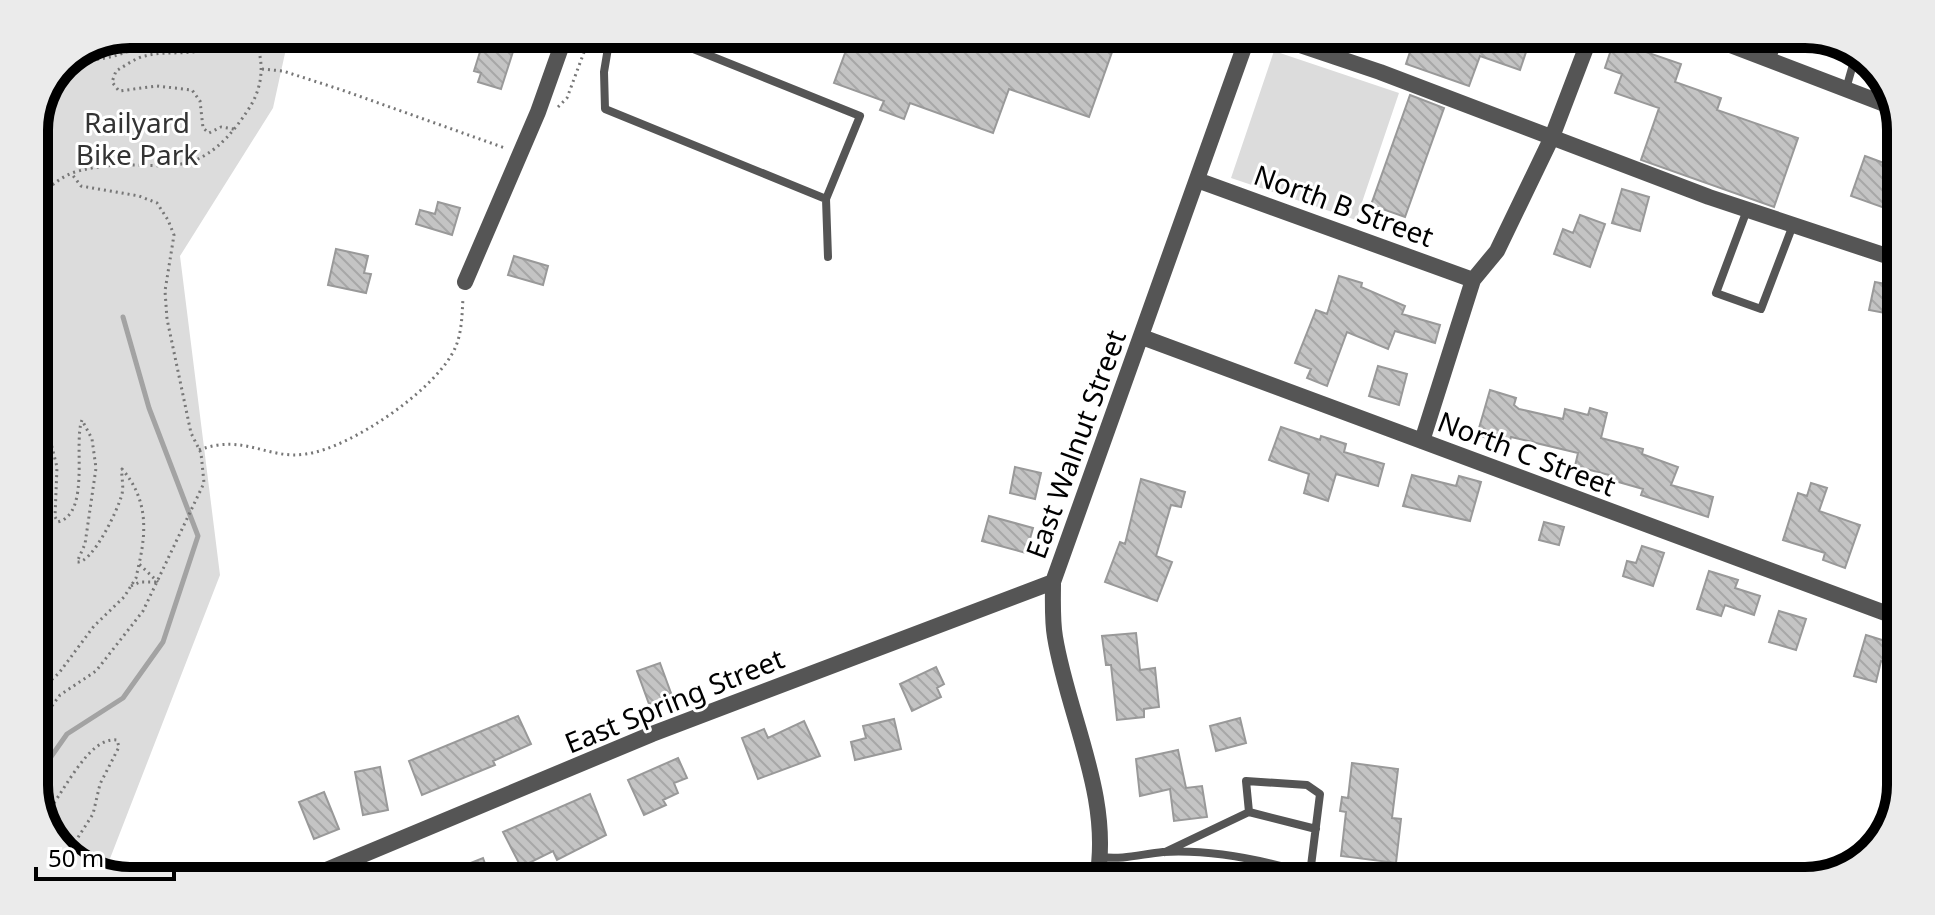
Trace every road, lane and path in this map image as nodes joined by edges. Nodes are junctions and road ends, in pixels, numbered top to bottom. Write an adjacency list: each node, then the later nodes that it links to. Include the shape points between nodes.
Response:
1 (139, 48): 13 (path, via 118,57)
2 (213, 48): 20 (path, via 146,55 116,71 112,82 119,91 157,86 192,90 200,101 203,128 209,133 221,127)
3 (260, 48): 16 (path)
4 (561, 48): 19 (street)
5 (585, 48): 19 (path, via 563,106)
6 (608, 48): 26 (lane, via 605,109)
7 (691, 48): 26 (lane, via 860,116)
8 (1244, 48): 24 (street, East Walnut Street)
9 (1309, 48): 21 (street)
10 (1586, 48): 21 (street)
11 (1739, 48): 14 (street)
12 (1776, 48): 14 (lane)
13 (90, 59)
14 (1771, 60): 17 (street)
15 (1853, 64): 17 (lane)
16 (262, 69): 20 (path, via 254,101); 22 (path, via 342,90)
17 (1846, 89): 18 (street)
18 (1883, 103)
19 (538, 112): 22 (street)
20 (235, 129): 23 (path, via 215,152 181,165 104,166)
21 (1552, 137): 27 (street); 31 (street, via 1497,251)
22 (520, 154): 32 (street)
23 (71, 173): 25 (path); 36 (path, via 81,186 157,203 168,220 174,235 165,291 167,319)
24 (1197, 180): 31 (street, North B Street); 33 (street, East Walnut Street)
25 (48, 190)
26 (826, 199): 30 (lane)
27 (1747, 209): 28 (street); 28 (lane, via 1716,293 1761,309)
28 (1793, 224): 29 (street)
29 (1887, 256)
30 (828, 257)
31 (1473, 280): 35 (street)
32 (465, 282): 36 (path, via 457,342 442,370 367,430 304,455 231,442)
33 (1142, 337): 35 (street, North C Street); 39 (street, East Walnut Street)
34 (48, 431): 37 (path, via 57,467 58,522 75,501 82,420 92,439 96,468 85,544 77,562 87,559 111,523 122,494 122,469 144,509)
35 (1422, 441): 41 (street, North C Street)
36 (199, 450): 38 (path, via 202,488)
37 (139, 564): 38 (path); 40 (path)
38 (158, 582): 40 (path); 43 (path, via 143,611 96,671 60,695)
39 (1053, 582): 49 (street, East Walnut Street, via 1054,636 1094,788); 50 (street, East Spring Street, via 652,734)
40 (131, 586): 42 (path)
41 (1887, 614)
42 (48, 683)
43 (48, 711)
44 (51, 806): 47 (path, via 90,752 109,739 117,740 119,747 104,774 93,814)
45 (1249, 812): 46 (lane); 46 (lane, via 1246,781 1307,785 1320,794); 48 (lane)
46 (1316, 829): 53 (lane)
47 (74, 844)
48 (1165, 852): 49 (lane); 52 (lane, via 1250,857)
49 (1101, 857): 51 (street, East Walnut Street)
50 (334, 867)
51 (1099, 867)
52 (1285, 867)
53 (1311, 867)

